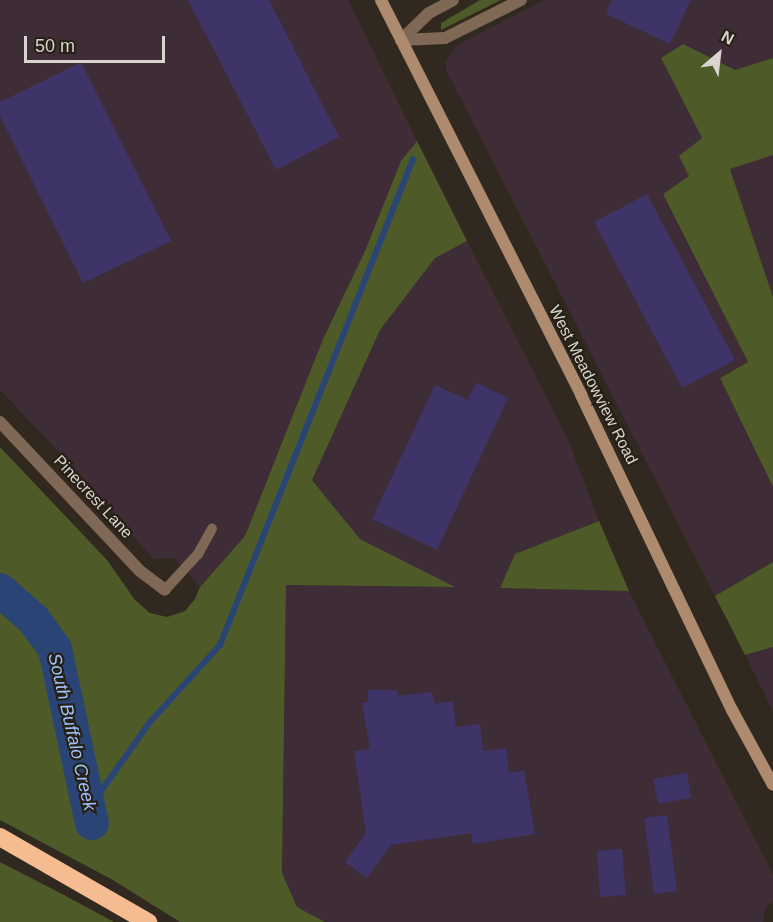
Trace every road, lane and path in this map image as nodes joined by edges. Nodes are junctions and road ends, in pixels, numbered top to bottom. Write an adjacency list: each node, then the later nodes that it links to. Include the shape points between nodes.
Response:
1 (381, 0): 4 (street, West Meadowview Road)
2 (453, 0): 4 (street, via 429,13)
3 (521, 0): 4 (street, via 445,38)
4 (401, 40): 8 (street, West Meadowview Road, via 581,395 732,710)
5 (0, 422): 7 (street, Pinecrest Lane, via 140,571)
6 (212, 529): 7 (lane, via 198,554)
7 (165, 590)
8 (773, 785)
9 (0, 837): 10 (highway)
10 (148, 922)

